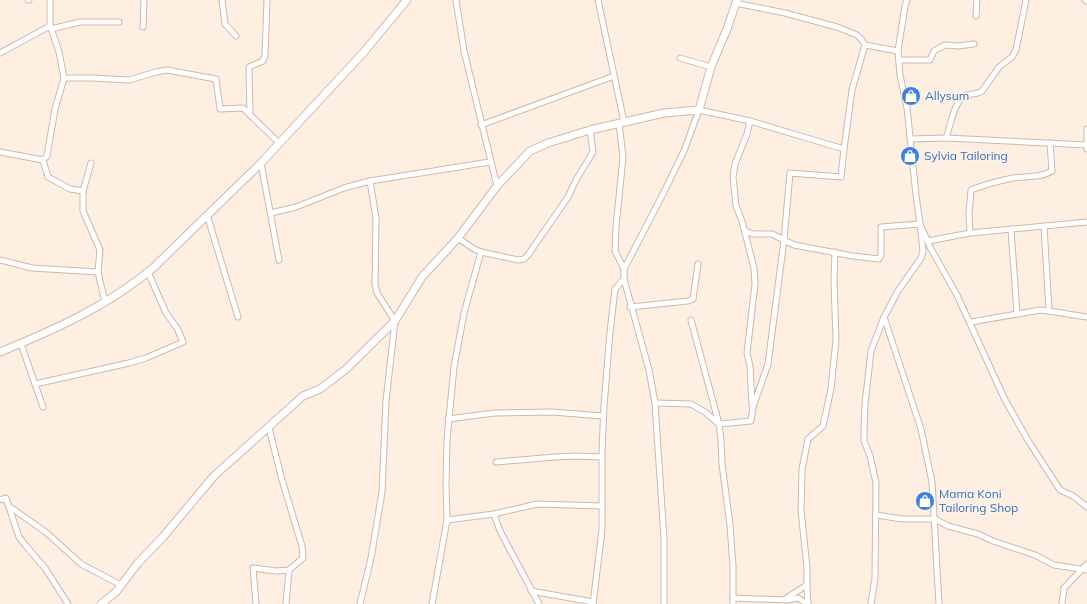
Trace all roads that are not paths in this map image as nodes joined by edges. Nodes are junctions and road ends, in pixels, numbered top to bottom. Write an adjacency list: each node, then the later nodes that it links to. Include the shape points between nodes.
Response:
1 (50, 0): 15 (street)
2 (144, 0): 14 (street)
3 (222, 0): 16 (street, via 225,24)
4 (267, 0): 27 (street, via 265,56 263,60 249,67)
5 (407, 0): 35 (street, via 363,53)
6 (456, 0): 30 (street, via 464,51)
7 (598, 0): 24 (street)
8 (907, 0): 19 (street)
9 (977, 0): 12 (street)
10 (1026, 0): 33 (street, via 1018,42 1012,58 999,68 979,94 964,96 958,102)
11 (736, 1): 18 (street, via 837,27 857,35); 23 (street)
12 (976, 16)
13 (119, 22): 15 (street, via 80,22)
14 (144, 27)
15 (50, 28): 20 (street); 25 (street, via 59,52)
16 (236, 36)
17 (974, 44): 22 (street, via 945,45 934,52 930,60)
18 (865, 46): 19 (street); 38 (street, via 852,90)
19 (898, 51): 22 (street)
20 (0, 53)
21 (680, 58): 23 (street)
22 (899, 60): 34 (street)
23 (711, 67): 26 (street)
24 (614, 76): 29 (street); 30 (street)
25 (64, 78): 27 (street, via 129,80 168,70 216,79 220,109 243,108); 40 (street, via 55,109 48,156)
26 (698, 110): 28 (street); 29 (street, via 664,113); 63 (street, via 684,151 664,194)
27 (250, 115): 35 (street)
28 (750, 121): 38 (street); 53 (street, via 733,177 736,206)
29 (622, 123): 32 (street); 63 (street, via 623,157 615,251)
30 (481, 125): 42 (street)
31 (1087, 129): 37 (street)
32 (590, 130): 45 (street, via 530,151); 58 (street, via 593,152 568,197 524,260)
33 (946, 138): 34 (street); 36 (street)
34 (910, 139): 50 (street)
35 (279, 143): 41 (street)
36 (1050, 143): 37 (street); 54 (street, via 1052,171 982,185 971,190)
37 (1087, 146)
38 (844, 149): 56 (street, via 841,177 790,173)
39 (0, 152): 40 (street)
40 (43, 160): 46 (street, via 48,176 70,189)
41 (261, 162): 47 (street); 48 (street)
42 (490, 162): 44 (street); 45 (street)
43 (91, 163): 46 (street)
44 (370, 181): 47 (street); 75 (street, via 376,218 375,284 377,293)
45 (497, 186): 55 (street)
46 (83, 191): 64 (street, via 83,211 100,250)
47 (271, 213): 61 (street)
48 (207, 215): 65 (street); 71 (street)
49 (1087, 222): 51 (street)
50 (920, 224): 57 (street); 59 (street, via 881,227 879,258); 72 (street, via 923,251 921,258)
51 (1044, 226): 52 (street); 69 (street)
52 (1011, 229): 54 (street); 70 (street)
53 (745, 231): 56 (street, via 753,234 770,234); 82 (street, via 755,276 747,353)
54 (970, 233): 57 (street)
55 (458, 238): 58 (street); 75 (street, via 422,277)
56 (784, 240): 59 (street, via 794,245); 82 (street, via 768,364)
57 (928, 241): 76 (street)
58 (481, 252): 84 (street, via 461,326)
59 (835, 252): 102 (street, via 836,340 831,389 823,426 808,439 802,469 801,510)
60 (0, 260): 64 (street, via 32,268)
61 (279, 260)
62 (698, 264): 68 (street, via 693,299)
63 (624, 269): 66 (street)
64 (98, 272): 67 (street)
65 (148, 272): 67 (street); 79 (street, via 166,313 183,342 129,363)
66 (624, 279): 68 (street); 83 (street, via 614,289)
67 (105, 302): 77 (street)
68 (630, 307): 80 (street, via 649,370)
69 (1049, 311): 70 (street); 73 (street)
70 (1017, 314): 76 (street)
71 (238, 317)
72 (884, 317): 94 (street, via 871,351 865,404 864,442 876,483); 95 (street, via 921,429 932,482)
73 (1087, 317)
74 (691, 320): 85 (street)
75 (395, 321): 86 (street, via 344,370 320,389 303,396); 111 (street, via 386,401 382,492)
76 (970, 322): 92 (street, via 1005,400 1043,464 1060,490)
77 (21, 344): 78 (street); 79 (street)
78 (0, 352)
79 (35, 384): 81 (street)
80 (655, 404): 85 (street, via 691,404); 114 (street, via 664,539)
81 (43, 407)
82 (753, 407): 85 (street, via 751,421)
83 (603, 416): 84 (street, via 552,412 495,413); 87 (street)
84 (448, 419): 96 (street)
85 (718, 424): 104 (street, via 730,525)
86 (269, 428): 99 (street, via 302,546 303,558); 101 (street, via 214,476)
87 (602, 458): 88 (street, via 576,456); 90 (street)
88 (496, 462)
89 (0, 500): 91 (street, via 6,498)
90 (602, 506): 93 (street, via 536,504); 106 (street, via 602,530)
91 (10, 507): 101 (street, via 47,533 81,564); 107 (street, via 19,537 45,568)
92 (1087, 507)
93 (494, 514): 96 (street); 103 (street)
94 (876, 515): 95 (street, via 902,519); 117 (street, via 875,578)
95 (935, 519): 98 (street, via 1054,565); 118 (street)
96 (447, 520): 112 (street)
97 (1087, 564): 98 (street)
98 (1081, 569): 100 (street); 119 (street, via 1064,588)
99 (289, 570): 109 (street, via 253,568); 110 (street)
100 (1087, 570)
101 (121, 585): 108 (street)
102 (807, 585): 105 (street); 116 (street)
103 (531, 591): 106 (street); 113 (street)
104 (733, 598): 105 (street); 115 (street)
105 (784, 600): 116 (street, via 798,598)
106 (593, 603)
107 (68, 604)
108 (101, 604)
109 (256, 604)
110 (286, 604)
111 (360, 604)
112 (432, 604)
113 (539, 604)
114 (664, 604)
115 (733, 604)
116 (808, 604)
117 (871, 604)
118 (939, 604)
119 (1062, 604)

